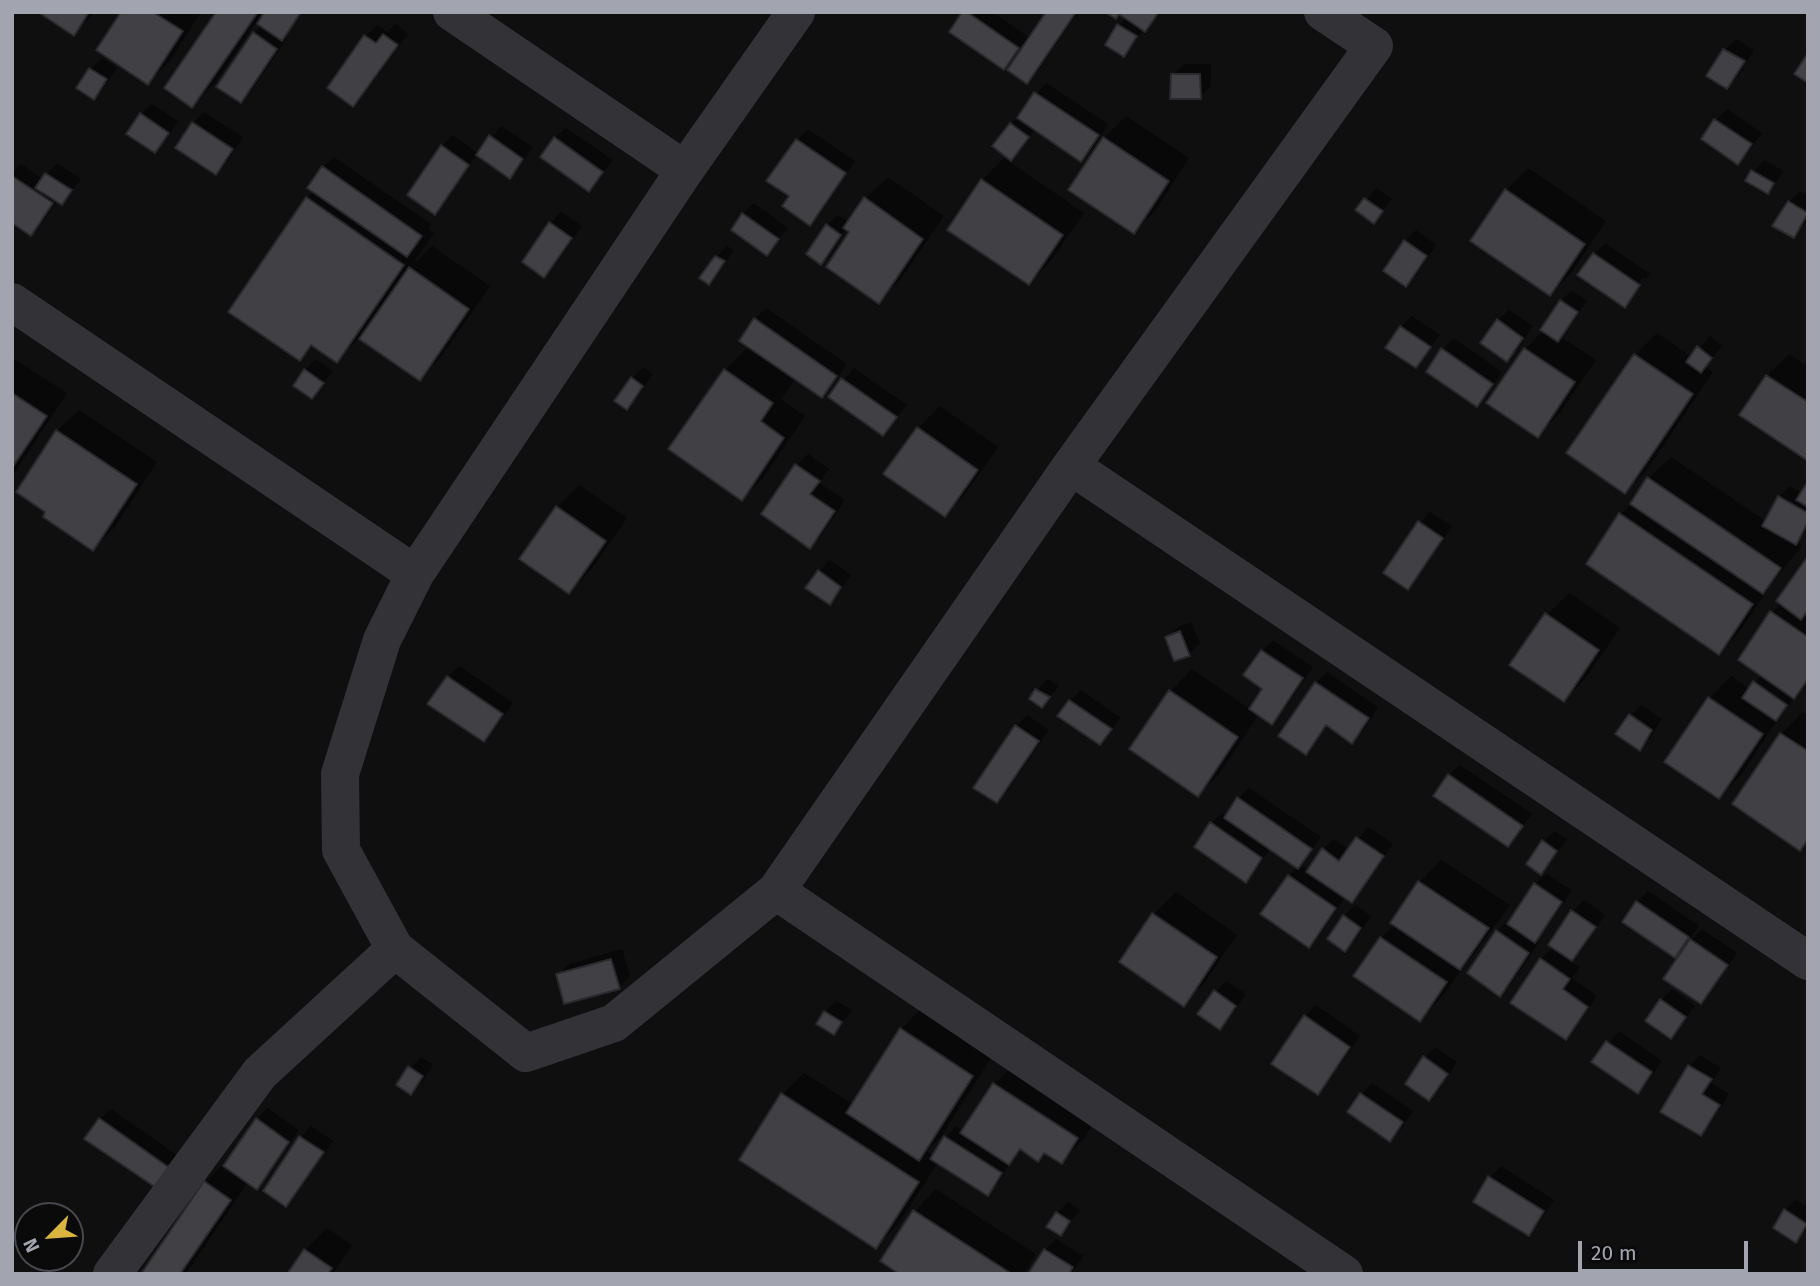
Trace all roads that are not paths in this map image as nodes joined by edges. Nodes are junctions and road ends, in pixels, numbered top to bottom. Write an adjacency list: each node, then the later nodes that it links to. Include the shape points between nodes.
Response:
1 (452, 12): 4 (street)
2 (796, 12): 4 (street)
3 (1323, 12): 6 (street, via 1374,46)
4 (685, 170): 7 (street)
5 (12, 302): 7 (street)
6 (1071, 466): 8 (street); 10 (street)
7 (415, 574): 9 (street, via 382,640 340,774 341,850)
8 (776, 891): 9 (street, via 614,1023 526,1053); 12 (street)
9 (395, 949): 11 (street, via 260,1073)
10 (1808, 961)
11 (112, 1274)
12 (1344, 1274)

